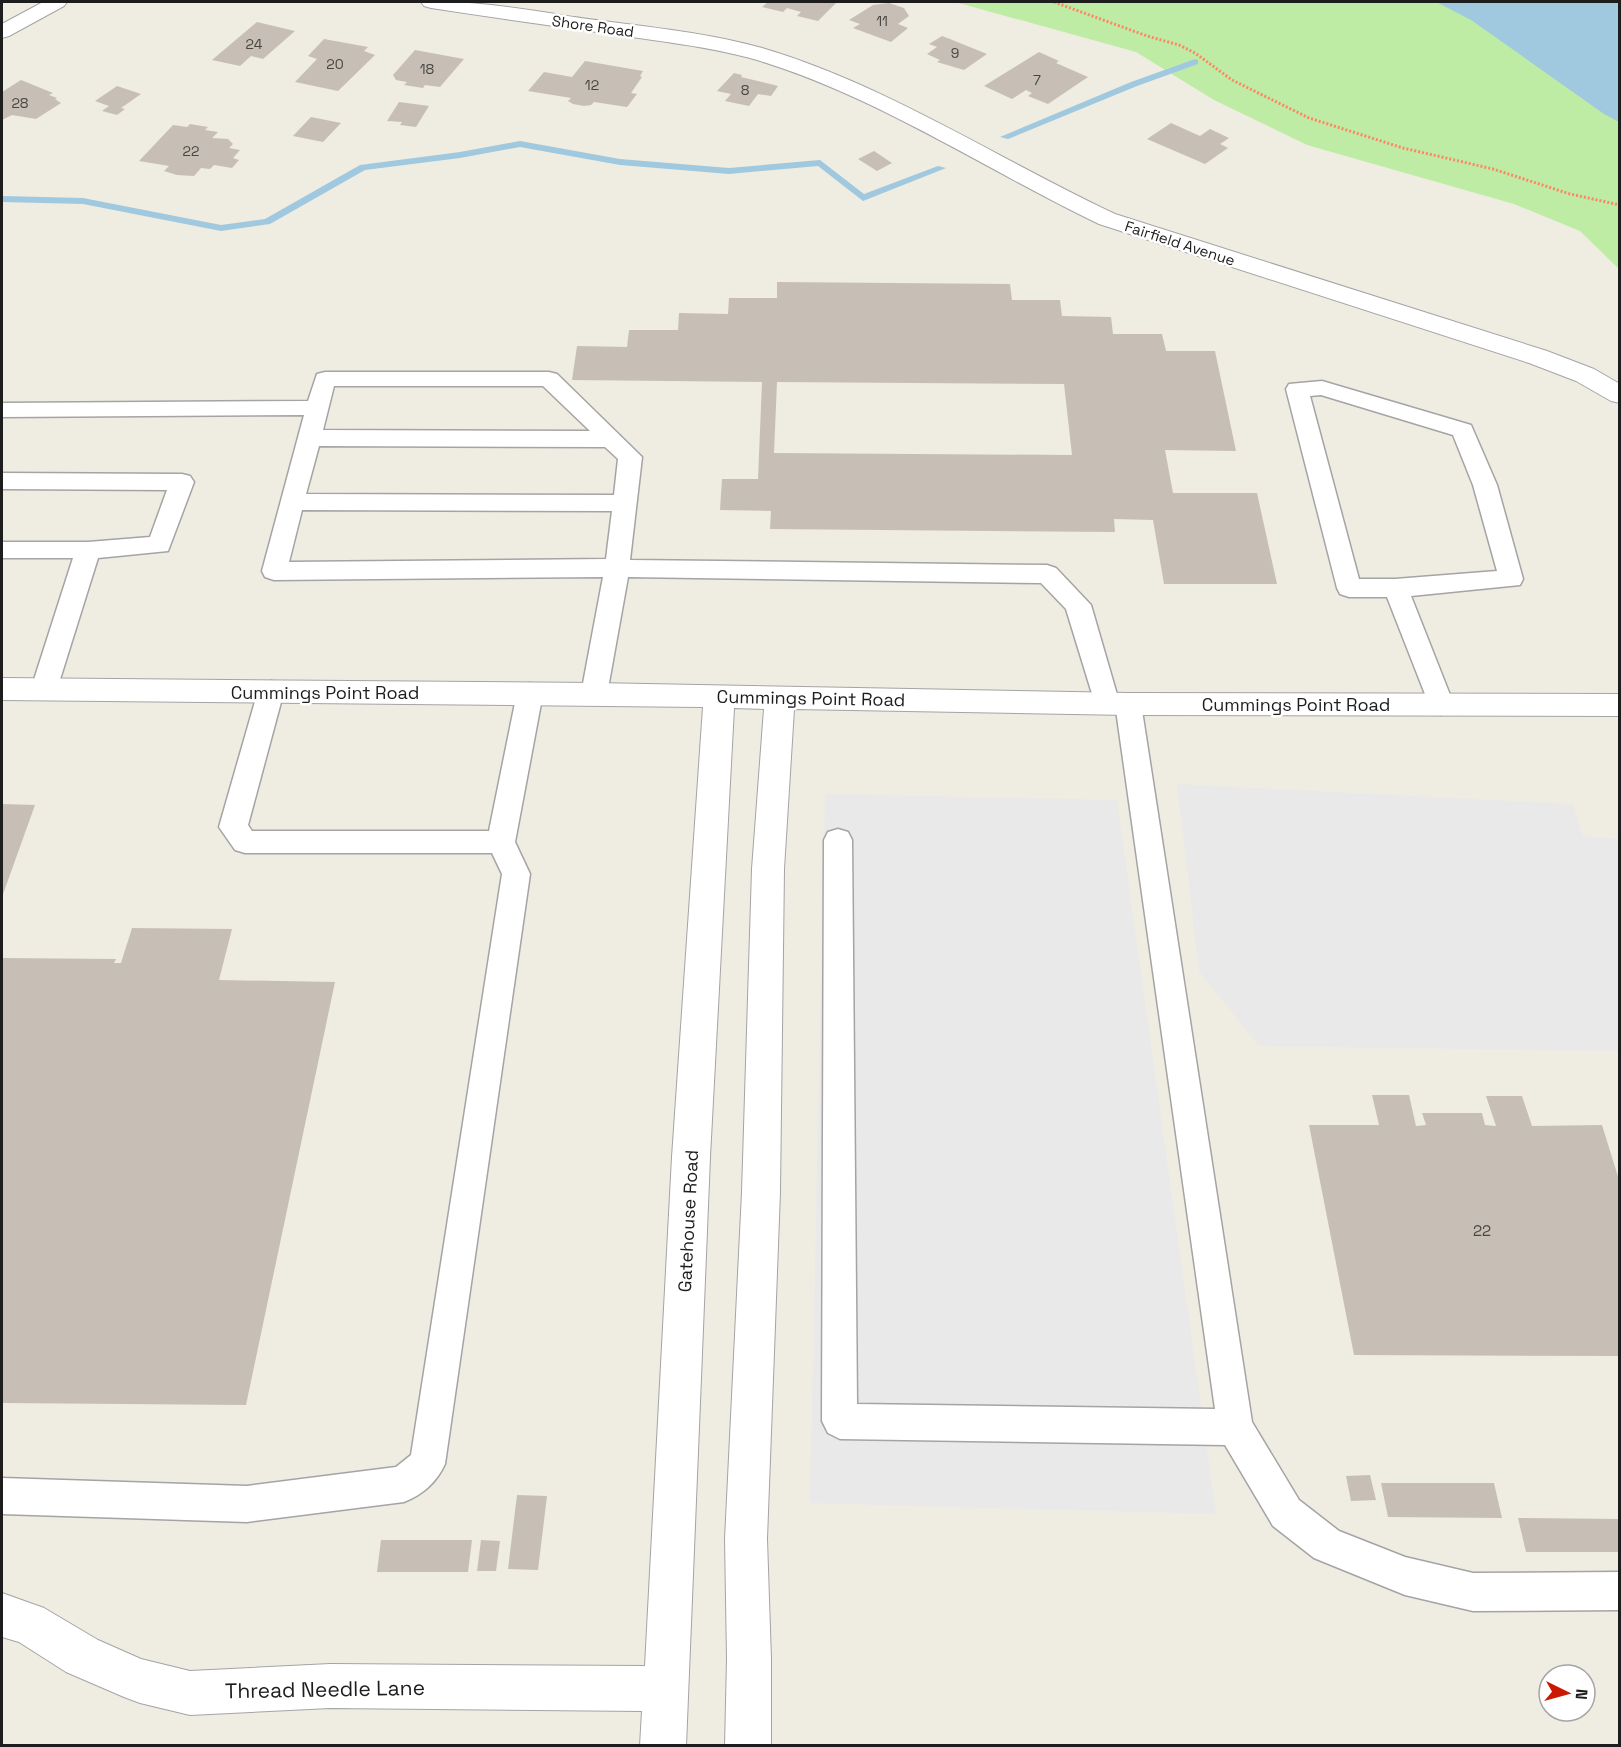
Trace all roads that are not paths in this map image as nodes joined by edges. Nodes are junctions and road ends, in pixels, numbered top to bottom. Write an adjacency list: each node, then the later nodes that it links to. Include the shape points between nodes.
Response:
1 (57, 2): 3 (street)
2 (431, 2): 4 (street, Shore Road, via 693,40)
3 (2, 32)
4 (755, 53): 5 (street, Fairfield Avenue, via 821,76 894,109 1107,219 1538,357 1585,375)
5 (1620, 395)
6 (317, 408): 7 (lane); 8 (lane); 9 (lane, via 325,379 549,379)
7 (2, 410)
8 (310, 438): 9 (lane); 11 (lane)
9 (611, 439): 12 (lane, via 630,457)
10 (2, 481): 14 (lane, via 182,482 159,545)
11 (292, 502): 12 (lane); 15 (lane, via 274,571)
12 (625, 503): 15 (lane)
13 (2, 550): 14 (lane)
14 (88, 550): 18 (lane)
15 (617, 568): 21 (lane); 24 (lane, via 1047,574 1078,605)
16 (1395, 588): 16 (lane, via 1349,588 1297,388 1322,388 1463,430 1485,485 1511,579); 25 (lane)
17 (2, 689): 18 (street, Cummings Point Road)
18 (44, 690): 19 (street, Cummings Point Road)
19 (271, 691): 20 (street, Cummings Point Road); 28 (lane, via 232,827 245,842)
20 (530, 693): 21 (street, Cummings Point Road); 28 (lane)
21 (594, 694): 22 (street, Cummings Point Road)
22 (719, 696): 23 (street, Cummings Point Road); 33 (street, Gatehouse Road, via 690,1157)
23 (780, 697): 24 (street, Cummings Point Road); 35 (street, via 768,869 761,1192 746,1539)
24 (1117, 704): 25 (street, Cummings Point Road); 29 (lane)
25 (1441, 705): 26 (street, Cummings Point Road)
26 (1620, 705)
27 (838, 840): 29 (lane, via 840,1421)
28 (501, 842): 30 (lane, via 516,874 427,1464 404,1484 247,1504)
29 (1235, 1427): 31 (lane, via 1286,1513 1327,1545 1405,1576 1473,1592)
30 (2, 1496)
31 (1620, 1591)
32 (2, 1615): 33 (street, Thread Needle Lane, via 29,1623 82,1656 140,1681 190,1693 330,1686)
33 (665, 1689): 34 (street, Gatehouse Road)
34 (663, 1746)
35 (748, 1746)

